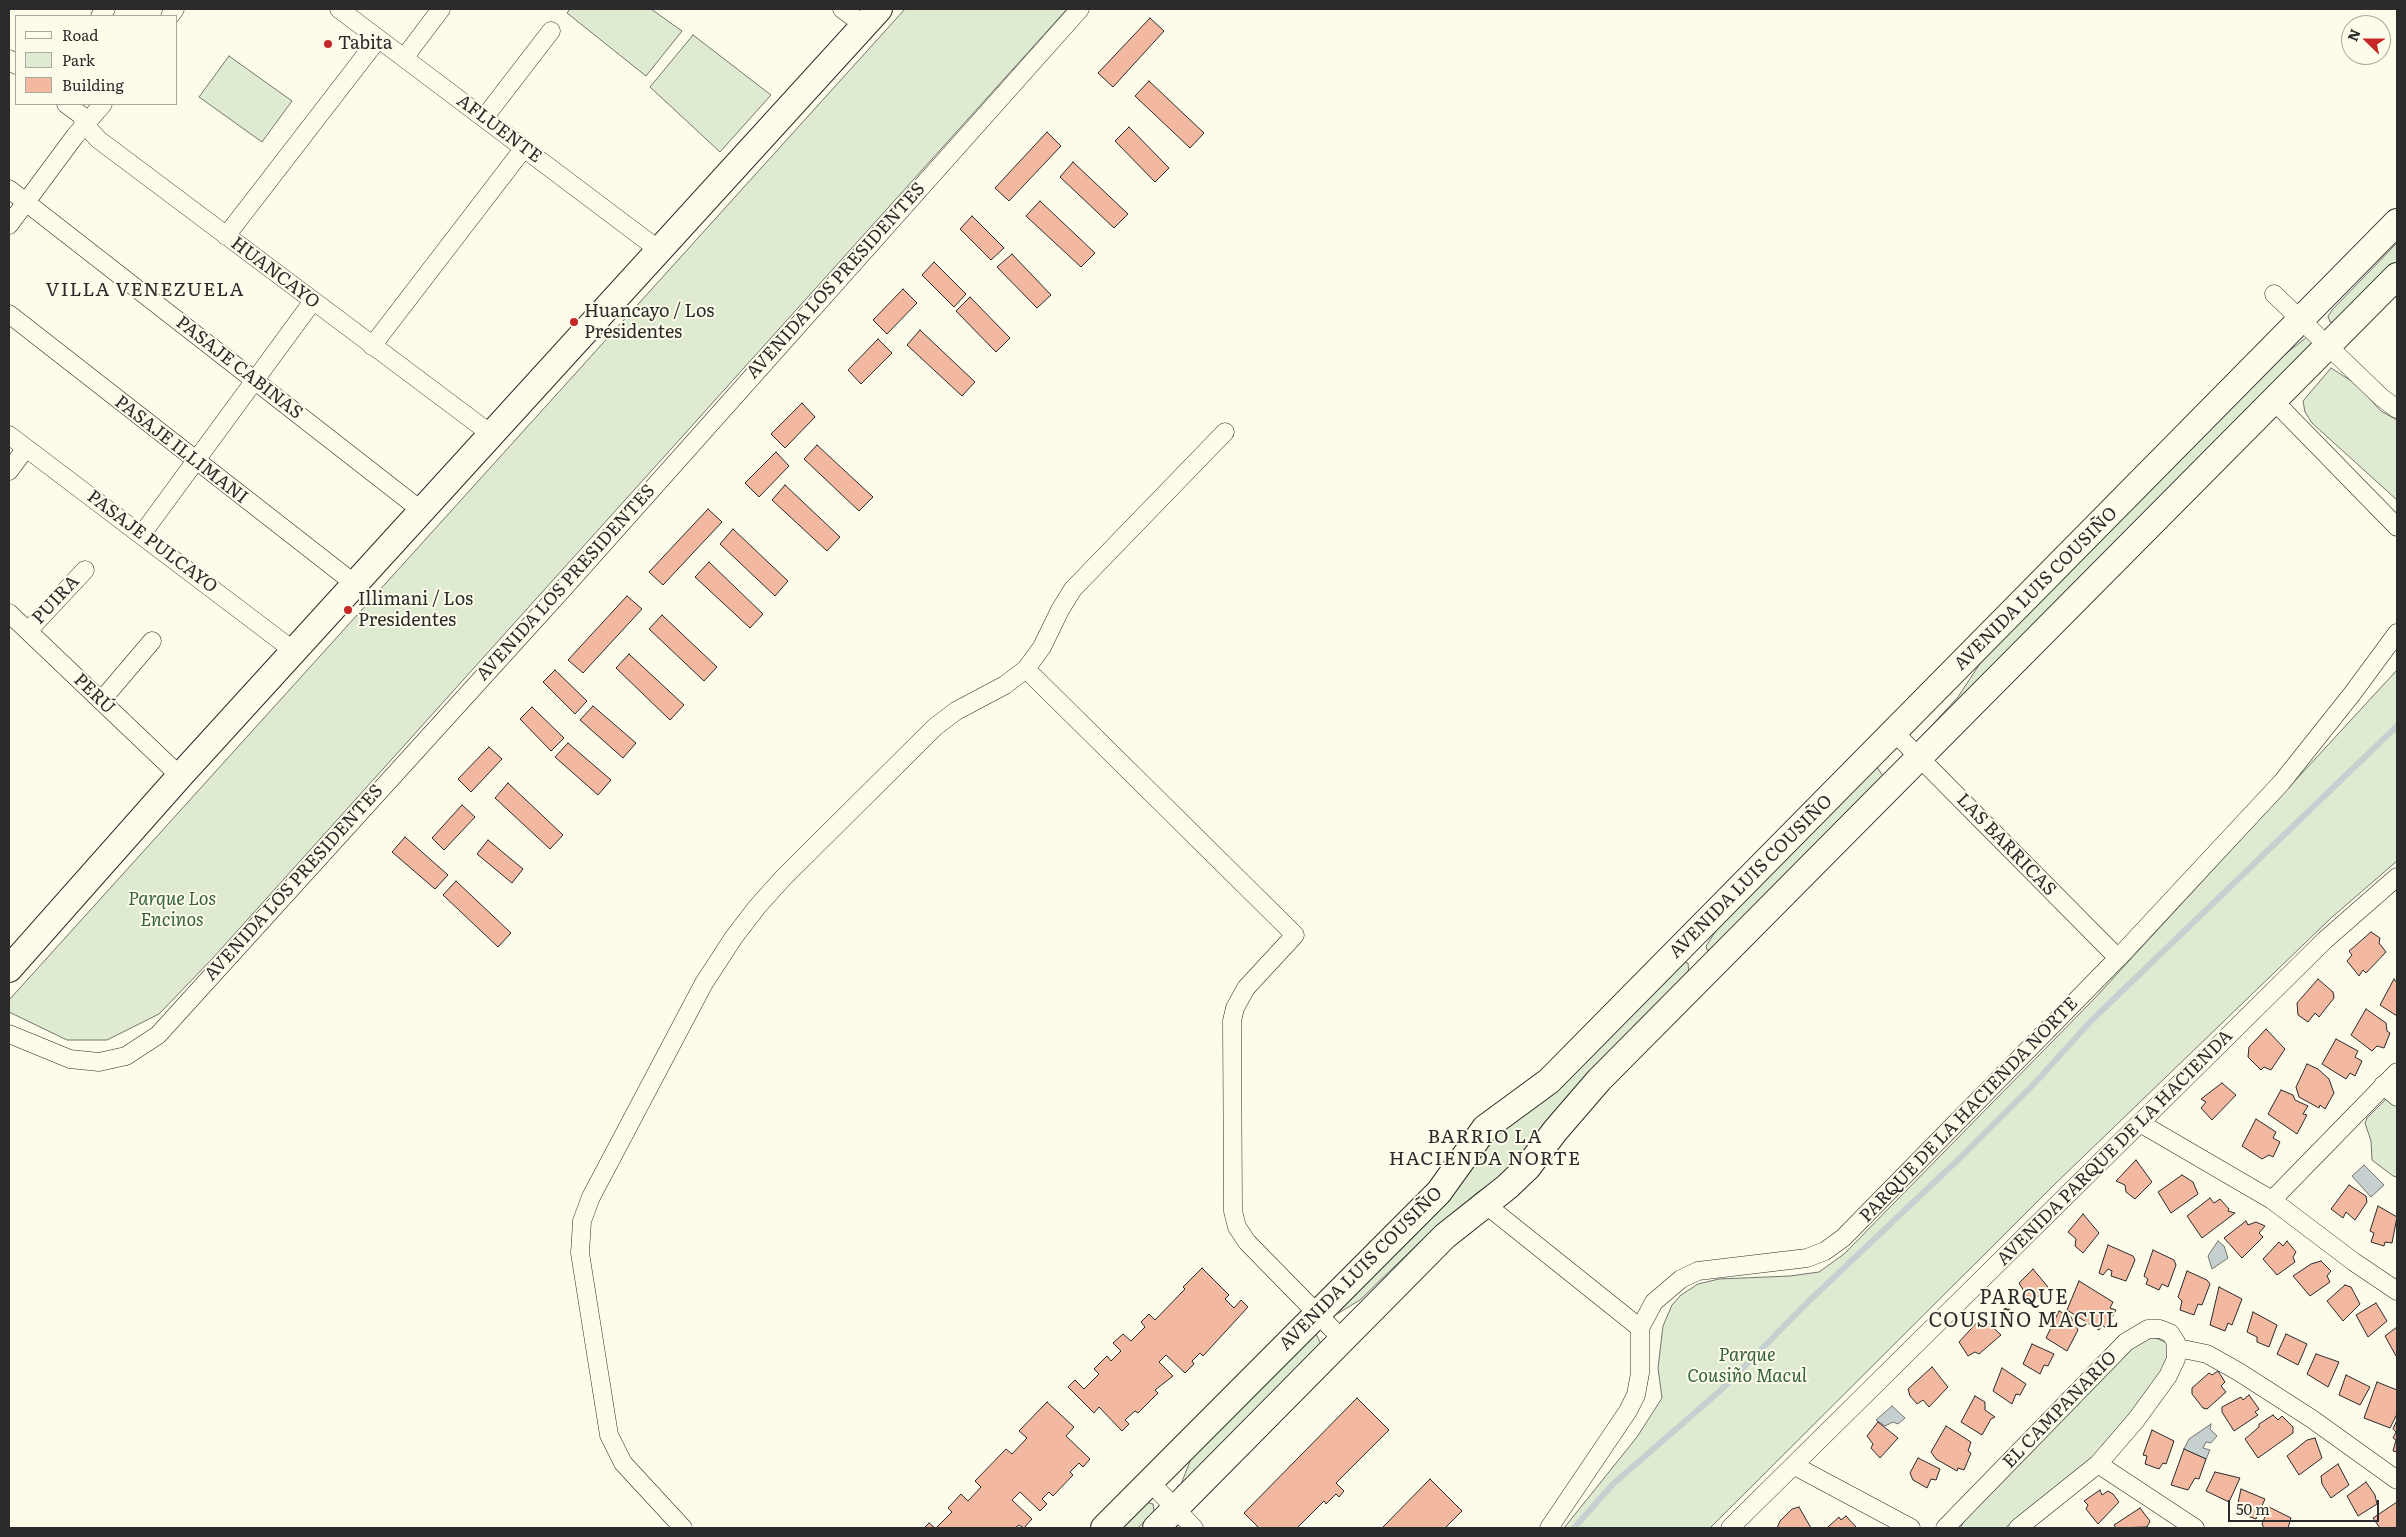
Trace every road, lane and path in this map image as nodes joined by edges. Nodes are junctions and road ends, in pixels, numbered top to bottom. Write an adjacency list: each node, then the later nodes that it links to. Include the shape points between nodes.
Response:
1 (339, 9): 7 (street, AFLUENTE)
2 (442, 9): 8 (street)
3 (842, 9): 5 (street)
4 (1080, 9): 56 (street, AVENIDA LOS PRESIDENTES, via 556,596 158,1035 126,1056 99,1062 70,1059)
5 (871, 17): 19 (street)
6 (551, 31): 11 (street)
7 (378, 39): 8 (street, AFLUENTE); 18 (street)
8 (404, 58): 11 (street, AFLUENTE)
9 (67, 105): 12 (street, HUANCAYO, via 81,115)
10 (102, 105): 12 (street)
11 (484, 118): 13 (street, AFLUENTE)
12 (85, 125): 15 (street); 18 (street, HUANCAYO, via 99,140)
13 (524, 148): 19 (street, AFLUENTE); 25 (street)
14 (9, 189): 15 (street, PASAJE CABINAS)
15 (26, 202): 17 (street); 27 (street, PASAJE CABINAS)
16 (2397, 222): 24 (street, AVENIDA LUIS COUSIÑO)
17 (9, 225)
18 (226, 236): 22 (street, HUANCAYO)
19 (660, 250): 31 (street)
20 (2397, 276): 26 (street, AVENIDA LUIS COUSIÑO)
21 (2274, 294): 24 (street)
22 (313, 301): 25 (street, HUANCAYO); 27 (street)
23 (9, 314): 34 (street, PASAJE ILLIMANI)
24 (2301, 320): 26 (street); 48 (street, AVENIDA LUIS COUSIÑO)
25 (372, 346): 31 (street, HUANCAYO)
26 (2328, 346): 28 (street, AVENIDA LUIS COUSIÑO); 29 (street)
27 (254, 380): 34 (street); 36 (street, PASAJE CABINAS)
28 (2274, 401): 37 (street); 49 (street, AVENIDA LUIS COUSIÑO)
29 (2397, 409)
30 (1225, 432): 46 (street, via 1073,589 1042,648)
31 (491, 434): 36 (street)
32 (9, 435): 33 (street, PASAJE PULCAYO)
33 (26, 448): 35 (street); 38 (street, PASAJE PULCAYO)
34 (196, 462): 38 (street); 40 (street, PASAJE ILLIMANI)
35 (9, 471)
36 (422, 511): 40 (street)
37 (2397, 527)
38 (142, 534): 45 (street, PASAJE PULCAYO)
39 (85, 570): 42 (street, PUIRA)
40 (355, 584): 45 (street)
41 (9, 613): 42 (street, PERÚ)
42 (28, 631): 47 (street, PERÚ)
43 (2397, 633): 53 (street, PARQUE DE LA HACIENDA NORTE, via 2282,782)
44 (152, 641): 47 (street)
45 (294, 651): 50 (street)
46 (1026, 669): 64 (street, via 1295,935 1246,988 1232,1021 1233,1211 1237,1227 1247,1242); 73 (street, via 935,727 757,907 704,983 586,1209 580,1253 609,1435 623,1463)
47 (101, 701): 50 (street, PERÚ)
48 (1894, 732): 49 (street, LAS BARRICAS); 52 (street, AVENIDA LUIS COUSIÑO)
49 (1921, 759): 53 (street, LAS BARRICAS); 54 (street, AVENIDA LUIS COUSIÑO)
50 (180, 776): 55 (street)
51 (2397, 877): 60 (street, AVENIDA PARQUE DE LA HACIENDA, via 2325,940)
52 (1687, 942): 54 (street); 64 (street, AVENIDA LUIS COUSIÑO, via 1549,1081 1486,1128 1439,1192)
53 (2118, 958): 65 (street, PARQUE DE LA HACIENDA NORTE, via 1843,1238 1825,1251 1807,1258 1716,1267 1681,1278 1654,1302)
54 (1712, 968): 62 (street, AVENIDA LUIS COUSIÑO, via 1579,1102 1528,1167)
55 (9, 969)
56 (9, 1034)
57 (2397, 1072): 58 (street)
58 (2383, 1085): 59 (street); 61 (street)
59 (2397, 1097)
60 (2140, 1123): 61 (street); 69 (street, AVENIDA PARQUE DE LA HACIENDA)
61 (2272, 1200): 63 (street)
62 (1485, 1204): 65 (street); 66 (street, AVENIDA LUIS COUSIÑO, via 1444,1236)
63 (2397, 1291)
64 (1317, 1314): 66 (street); 71 (street, AVENIDA LUIS COUSIÑO)
65 (1640, 1328): 77 (street, PARQUE DE LA HACIENDA NORTE, via 1640,1374 1636,1395)
66 (1342, 1339): 72 (street, AVENIDA LUIS COUSIÑO)
67 (2178, 1348): 68 (street, via 2173,1367 2155,1395); 70 (street, via 2207,1354 2239,1372); 80 (street, EL CAMPANARIO, via 2170,1333 2154,1328 2126,1342)
68 (2098, 1464): 81 (street); 82 (street)
69 (1795, 1466): 78 (street, AVENIDA PARQUE DE LA HACIENDA); 79 (street)
70 (2397, 1480)
71 (1150, 1482): 72 (street); 74 (street, AVENIDA LUIS COUSIÑO)
72 (1175, 1509): 75 (street, AVENIDA LUIS COUSIÑO); 76 (street)
73 (683, 1528)
74 (1104, 1528)
75 (1156, 1528)
76 (1194, 1528)
77 (1549, 1528)
78 (1730, 1528)
79 (1911, 1528)
80 (1945, 1528)
81 (2018, 1528)
82 (2194, 1528)

